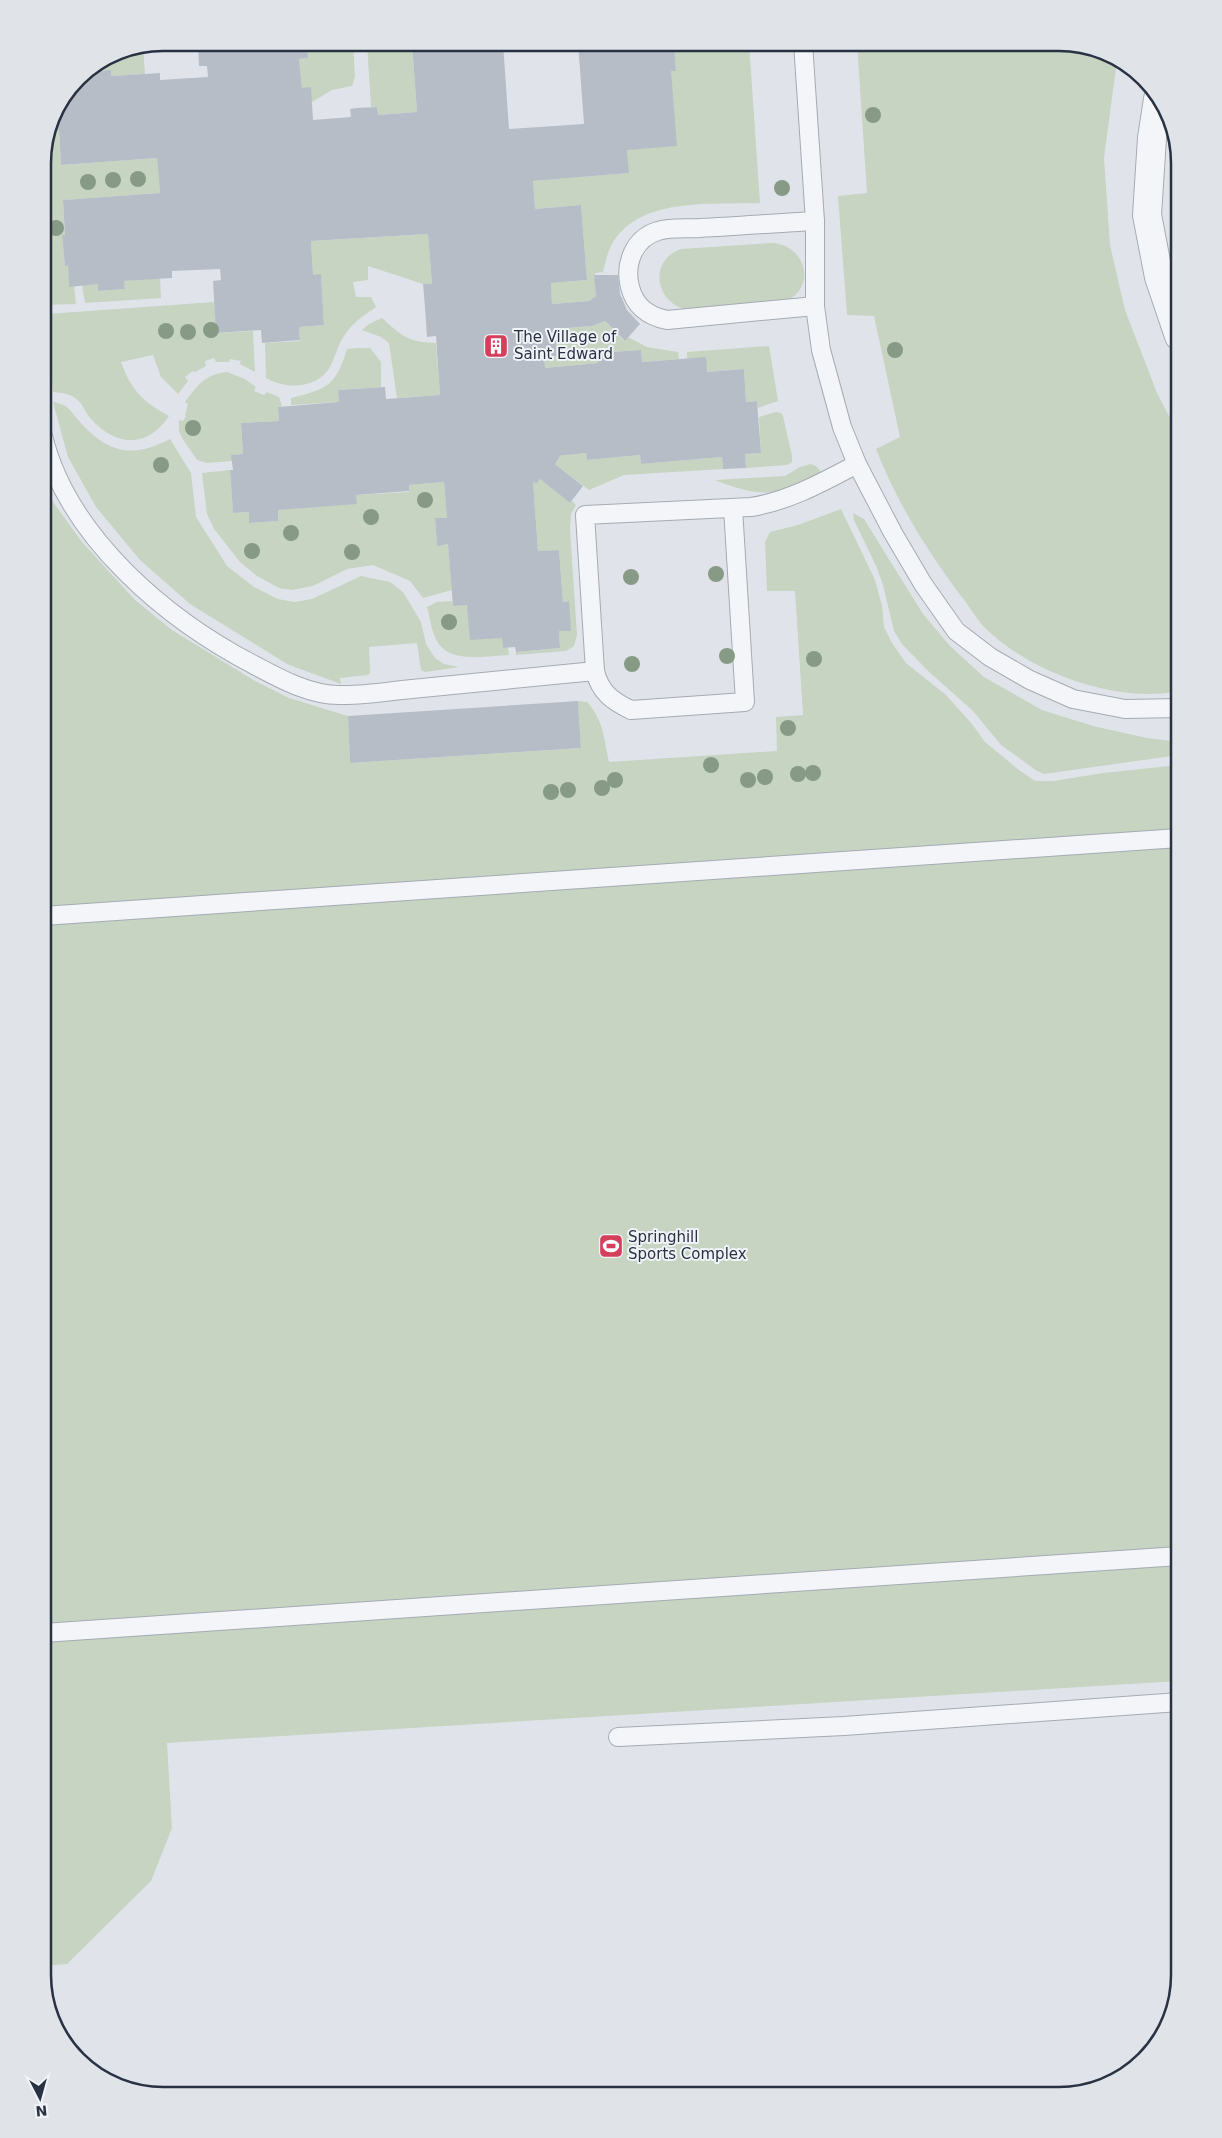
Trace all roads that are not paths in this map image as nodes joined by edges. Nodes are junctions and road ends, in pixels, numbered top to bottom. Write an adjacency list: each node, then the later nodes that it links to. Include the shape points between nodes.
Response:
1 (804, 51): 3 (lane)
2 (1156, 109): 5 (street, via 1148,215 1159,277)
3 (815, 221): 4 (lane); 4 (lane, via 658,231 636,247 629,260 628,272 633,297 641,308 652,317 667,320)
4 (815, 306): 7 (lane, via 827,375)
5 (1171, 311)
6 (51, 462): 9 (lane, via 70,500 95,538 147,594 241,658 292,685 338,696)
7 (856, 464): 8 (lane, via 781,501); 10 (lane, via 923,584 956,631 990,657 1073,699 1125,709)
8 (733, 508): 9 (lane, via 585,515); 9 (lane, via 745,702 631,710 606,695)
9 (594, 672)
10 (1171, 708)
11 (1171, 839): 12 (lane)
12 (51, 915)
13 (1171, 1557): 14 (lane)
14 (51, 1632)
15 (1171, 1703): 16 (lane, via 844,1726)
16 (618, 1737)

